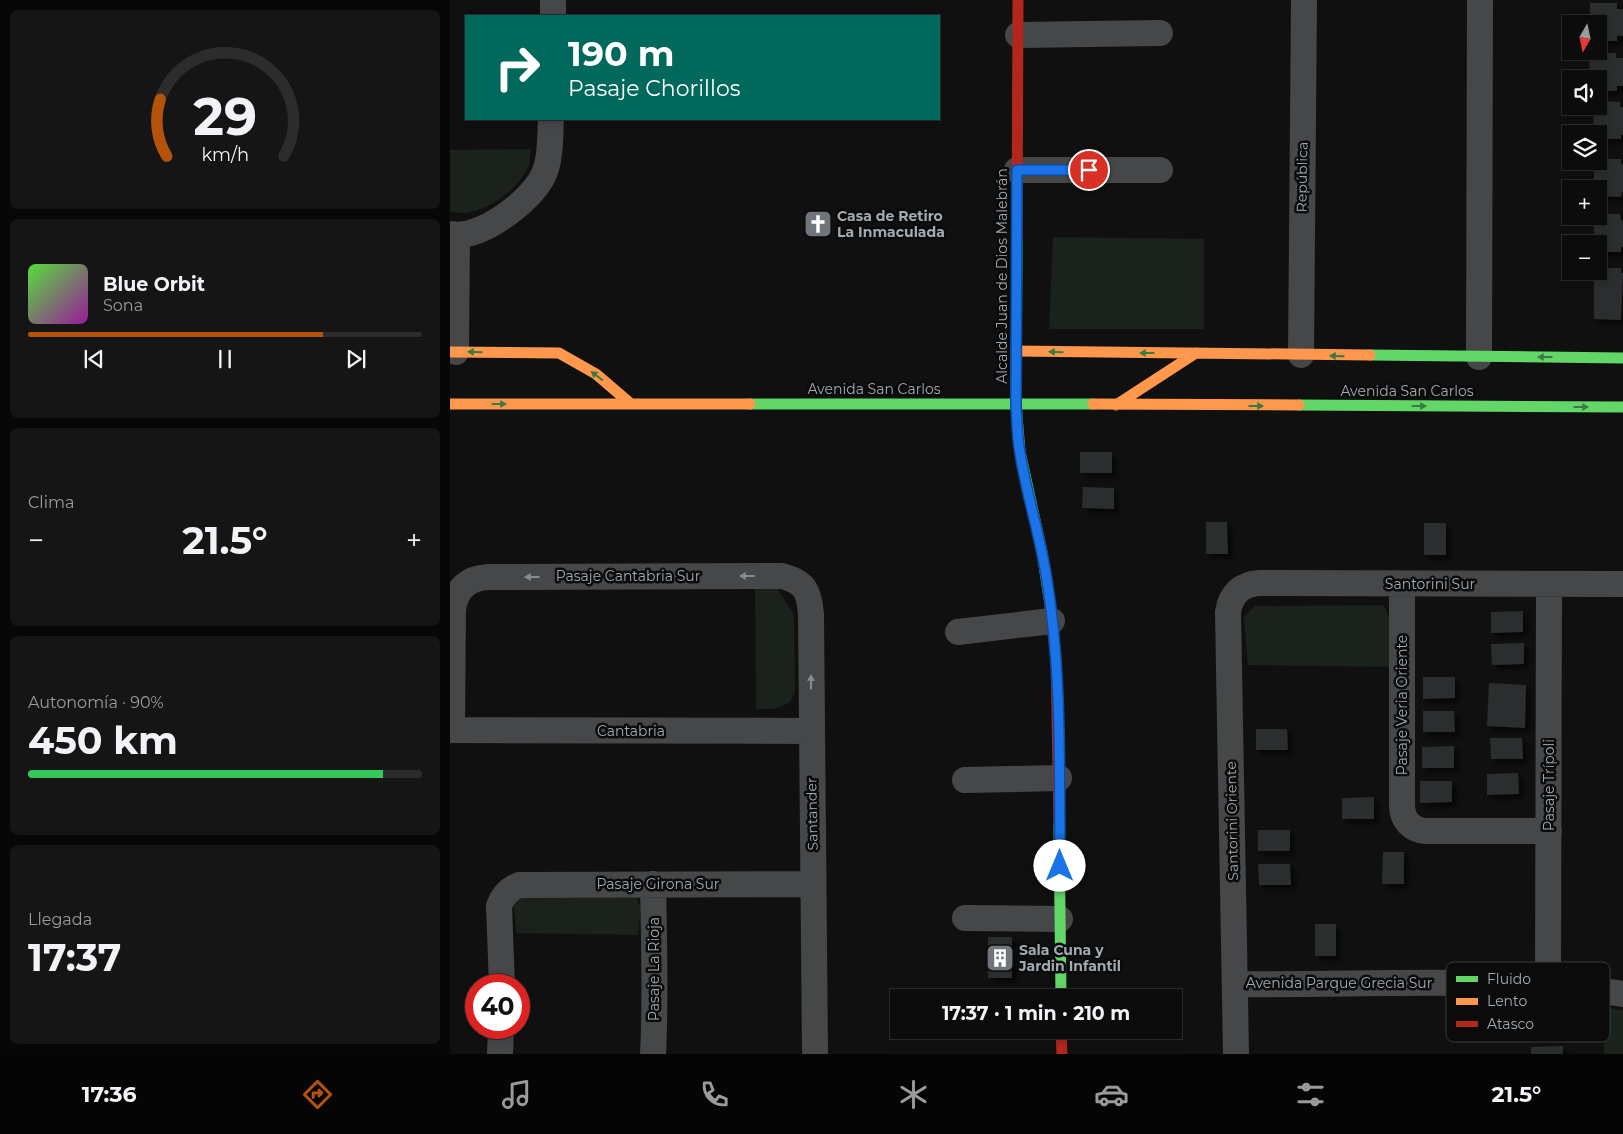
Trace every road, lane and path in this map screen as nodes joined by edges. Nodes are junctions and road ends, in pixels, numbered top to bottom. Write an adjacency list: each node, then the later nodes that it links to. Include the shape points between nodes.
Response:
1 (553, 0): 5 (street)
2 (1018, 0): 7 (main road, Alcalde Juan de Dios Malebrán)
3 (1304, 0): 15 (street, República)
4 (1480, 0): 16 (street)
5 (553, 15)
6 (1160, 33): 7 (street)
7 (1018, 35): 9 (main road, Alcalde Juan de Dios Malebrán)
8 (552, 120): 11 (street, via 544,175 532,192 504,216 480,229)
9 (1017, 170): 10 (street); 13 (main road, Alcalde Juan de Dios Malebrán)
10 (1160, 170)
11 (453, 235): 12 (street)
12 (453, 352): 20 (main road, one-way to 12, via 596,374 559,353)
13 (1016, 352): 14 (main road, one-way to 13); 21 (main road, Alcalde Juan de Dios Malebrán)
14 (1196, 353): 15 (main road); 18 (main road)
15 (1300, 355): 16 (main road, one-way to 15)
16 (1479, 357): 17 (main road, one-way to 16)
17 (1623, 358)
18 (1168, 370): 22 (main road); 23 (main road, via 1169,387 1175,397)
19 (450, 404): 20 (main road, Avenida San Carlos, one-way to 20)
20 (631, 404): 21 (main road, Avenida San Carlos)
21 (1016, 404): 22 (main road, Avenida San Carlos); 30 (main road, Alcalde Juan de Dios Malebrán, via 1020,452 1042,552)
22 (1116, 405): 23 (main road, Avenida San Carlos)
23 (1190, 405): 24 (main road, Avenida San Carlos, one-way to 24)
24 (1623, 407)
25 (796, 579): 32 (street, Pasaje Cantabria Sur, one-way to 32, via 782,576 478,577 470,580 454,600); 33 (street, Santander, one-way to 25, via 810,601 806,588)
26 (1402, 584): 27 (street, Santorini Sur); 29 (street, Santorini Sur, via 1260,583); 36 (street, Pasaje Veria Oriente, via 1404,819 1414,828 1426,831)
27 (1549, 584): 28 (street, Santorini Sur); 36 (street, Pasaje Trípoli)
28 (1623, 584)
29 (1238, 590): 44 (street, Santorini Oriente, via 1228,612)
30 (1052, 621): 31 (street); 34 (main road, Alcalde Juan de Dios Malebrán)
31 (958, 632)
32 (451, 730): 33 (street, Cantabria)
33 (811, 731): 38 (street, Santander)
34 (1059, 778): 35 (street); 40 (main road, Alcalde Juan de Dios Malebrán)
35 (965, 780)
36 (1549, 831): 41 (street, Pasaje Trípoli)
37 (653, 884): 38 (street, Pasaje Girona Sur); 42 (street, Pasaje Girona Sur, via 519,885 506,893 499,913); 51 (street, Pasaje La Rioja)
38 (813, 884): 52 (street, Santander)
39 (965, 918): 40 (street)
40 (1060, 919): 45 (main road, Alcalde Juan de Dios Malebrán)
41 (1548, 962)
42 (502, 974)
43 (1446, 983): 44 (street, Avenida Parque Grecia Sur)
44 (1235, 984): 54 (street, Santorini Oriente)
45 (1061, 989)
46 (1610, 992): 47 (street, Avenida Parque Grecia Sur)
47 (1623, 994)
48 (501, 1039): 50 (street)
49 (1061, 1039): 53 (main road)
50 (500, 1054)
51 (653, 1054)
52 (815, 1054)
53 (1062, 1054)
54 (1236, 1054)

